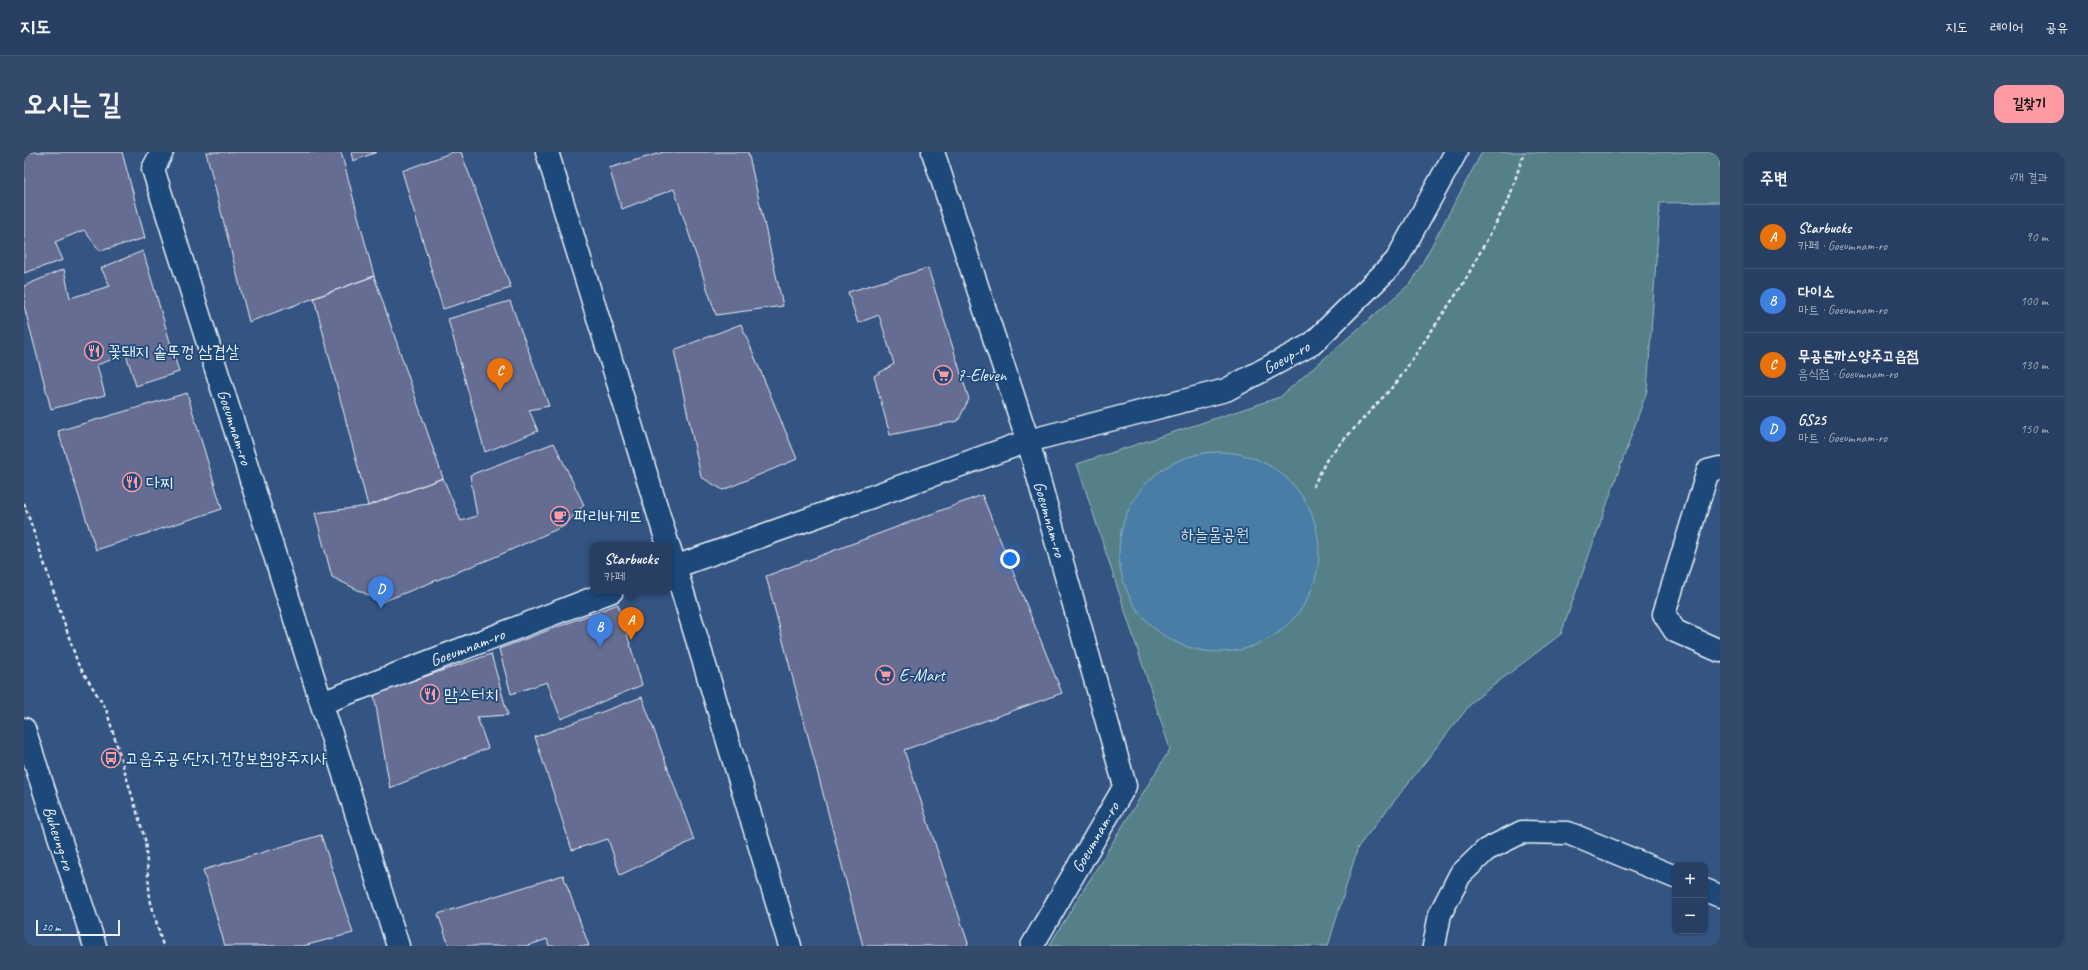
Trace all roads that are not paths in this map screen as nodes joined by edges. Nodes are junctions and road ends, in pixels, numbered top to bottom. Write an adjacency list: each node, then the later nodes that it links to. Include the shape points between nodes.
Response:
1 (162, 152): 12 (street, Goeumnam-ro, via 153,169)
2 (547, 152): 7 (street)
3 (933, 152): 5 (street, Goeumnam-ro)
4 (1456, 152): 5 (street, Goeup-ro, via 1396,261 1312,344 1226,390)
5 (1028, 441): 8 (street); 20 (street, Goeumnam-ro, via 1125,786)
6 (1720, 468): 11 (street, via 1708,471 1664,614 1675,631)
7 (665, 542)
8 (672, 556)
9 (672, 563): 19 (street)
10 (604, 594): 12 (street, Goeumnam-ro)
11 (1720, 651)
12 (322, 703): 18 (street, Goeumnam-ro)
13 (24, 729): 17 (street, Buheung-ro)
14 (1672, 876): 21 (street, via 1568,833 1522,832 1486,850 1460,875 1440,914)
15 (1708, 891): 16 (street)
16 (1720, 896)
17 (95, 946)
18 (398, 946)
19 (790, 946)
20 (1032, 946)
21 (1434, 946)

